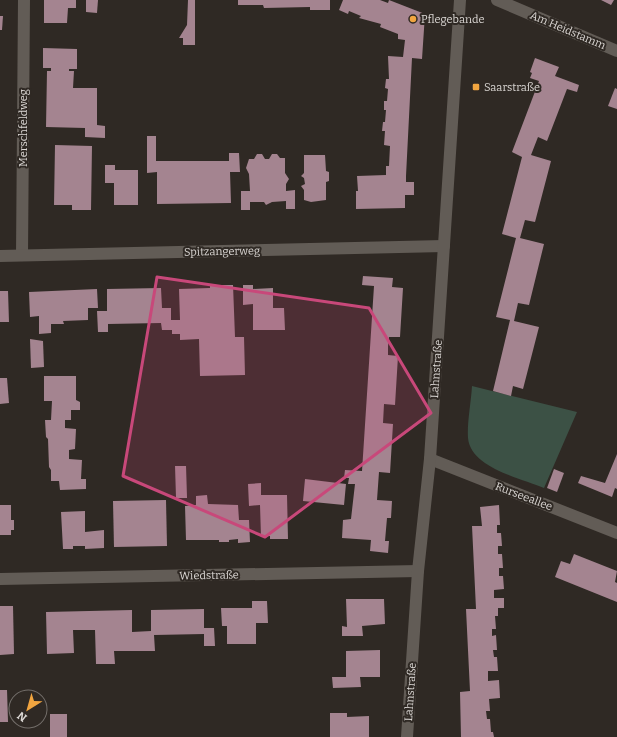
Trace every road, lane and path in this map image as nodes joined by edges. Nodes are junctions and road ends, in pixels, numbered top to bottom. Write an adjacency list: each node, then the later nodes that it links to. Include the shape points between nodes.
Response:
1 (24, 0): 6 (street, Merschfeldweg)
2 (460, 0): 5 (street, Lahnstraße)
3 (497, 0): 4 (street, Am Heidstamm)
4 (617, 51)
5 (444, 246): 6 (street, Spitzangerweg); 8 (street, Lahnstraße)
6 (22, 255): 7 (street, Spitzangerweg)
7 (0, 256)
8 (430, 459): 9 (street, Rurseeallee); 10 (street, Lahnstraße)
9 (617, 533)
10 (418, 571): 11 (street, Wiedstraße); 12 (street, Lahnstraße)
11 (0, 579)
12 (407, 737)

